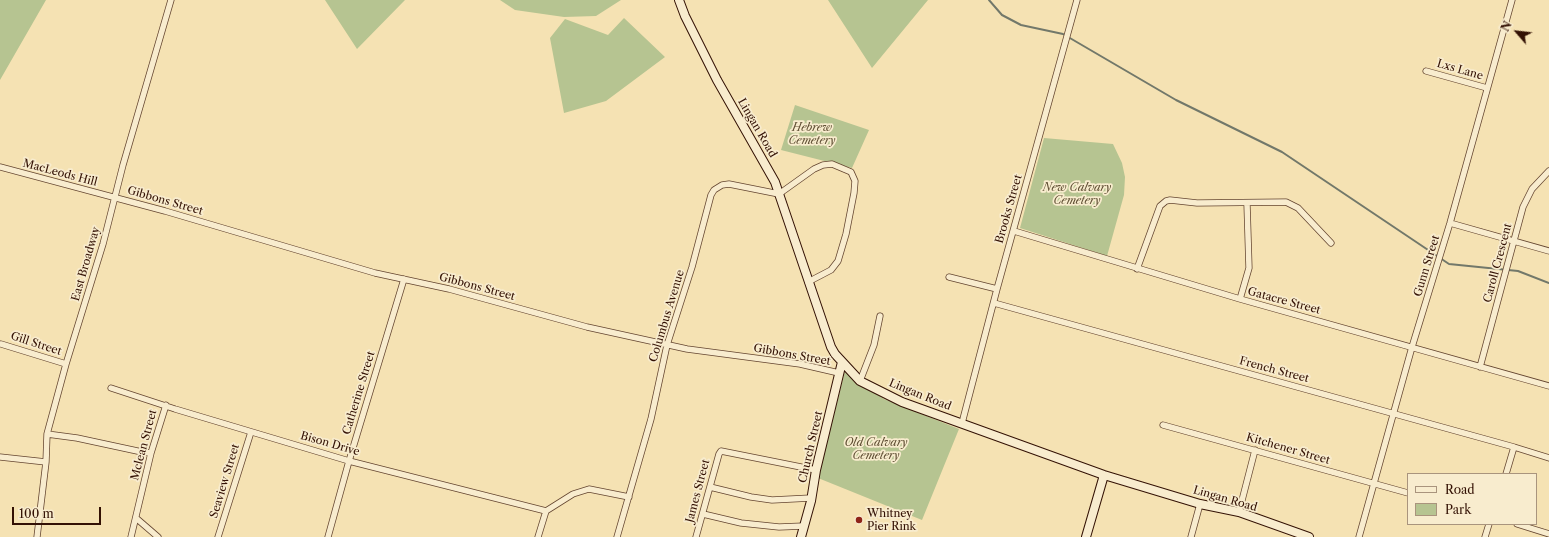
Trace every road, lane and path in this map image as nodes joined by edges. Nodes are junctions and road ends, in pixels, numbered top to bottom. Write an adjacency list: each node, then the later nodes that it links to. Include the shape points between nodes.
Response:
1 (171, 0): 10 (street, East Broadway)
2 (679, 0): 9 (street, Lingan Road, via 715,76 775,182)
3 (1077, 0): 13 (street, Brooks Street)
4 (1512, 0): 6 (street, Gunn Street)
5 (1426, 71): 6 (street, Lxs Lane)
6 (1487, 88): 12 (street, Gunn Street)
7 (0, 167): 10 (street, MacLeods Hill)
8 (1549, 171): 14 (street, Caroll Crescent, via 1536,184 1526,201)
9 (779, 194): 20 (street, Lingan Road); 20 (street, via 814,168 823,165 832,164 846,169 855,179 853,201 837,264); 26 (street, Columbus Avenue, via 729,184 714,190)
10 (115, 197): 19 (street, Gibbons Street, via 353,267); 29 (street, East Broadway)
11 (1246, 204): 15 (street, via 1292,204); 17 (street, via 1166,201 1160,206); 22 (street, via 1249,268)
12 (1450, 224): 14 (street); 27 (street, Gunn Street)
13 (1014, 231): 17 (street, Gatacre Street); 21 (street, Brooks Street)
14 (1514, 241): 16 (street); 30 (street, Caroll Crescent)
15 (1331, 243)
16 (1549, 251)
17 (1137, 269): 22 (street, Gatacre Street)
18 (949, 277): 21 (street)
19 (404, 278): 26 (street, Gibbons Street, via 587,327); 46 (street, Catherine Street)
20 (808, 282): 28 (street, Lingan Road, via 831,347)
21 (997, 289): 23 (street, Brooks Street)
22 (1240, 300): 27 (street, Gatacre Street)
23 (994, 303): 36 (street, French Street); 37 (street, Brooks Street)
24 (880, 316): 32 (street, via 871,355)
25 (1, 344): 29 (street, Gill Street)
26 (667, 345): 31 (street, Gibbons Street, via 800,364); 54 (street, Columbus Avenue, via 651,419)
27 (1412, 347): 30 (street, Gatacre Street); 36 (street, Gunn Street)
28 (842, 362): 31 (street, Church Street); 32 (street, Lingan Road)
29 (66, 364): 40 (street, East Broadway)
30 (1480, 367): 33 (street, Gatacre Street)
31 (839, 373): 48 (street, Church Street)
32 (860, 381): 37 (street, Lingan Road, via 902,402)
33 (1549, 386)
34 (110, 388): 35 (street, Bison Drive)
35 (166, 405): 39 (street, Bison Drive); 43 (street, Mclean Street)
36 (1394, 414): 41 (street, French Street); 51 (street, Gunn Street)
37 (962, 423): 50 (street, Lingan Road)
38 (1163, 425): 42 (street, Kitchener Street)
39 (251, 432): 46 (street, Bison Drive); 69 (street, Seaview Street)
40 (47, 434): 43 (street); 47 (street, East Broadway)
41 (1514, 447): 45 (street, French Street); 49 (street)
42 (1255, 450): 51 (street, Kitchener Street); 58 (street)
43 (152, 453): 60 (street, Mclean Street)
44 (0, 457): 47 (street)
45 (1549, 458)
46 (349, 461): 57 (street, Bison Drive); 70 (street, Catherine Street)
47 (46, 462): 66 (street, East Broadway)
48 (816, 470): 52 (street, James Street, via 721,452); 55 (street, Church Street)
49 (1506, 473)
50 (1104, 475): 56 (street, Lingan Road); 75 (street)
51 (1374, 483): 53 (street, Kitchener Street); 78 (street, Gunn Street)
52 (710, 487): 55 (street, via 750,498); 59 (street, James Street)
53 (1407, 493)
54 (629, 497): 57 (street, via 589,489 572,494); 72 (street, Columbus Avenue)
55 (811, 498): 63 (street, Church Street)
56 (1200, 504): 58 (street, Lingan Road); 76 (street)
57 (546, 511): 71 (street)
58 (1239, 512): 65 (street, Lingan Road)
59 (703, 514): 63 (street, via 741,523 779,527); 73 (street, James Street)
60 (136, 518): 67 (street, Mclean Street); 68 (street)
61 (1489, 525): 79 (street)
62 (1520, 525): 64 (street)
63 (804, 526): 74 (street, Church Street)
64 (1549, 534)
65 (1298, 535): 77 (street, Lingan Road)
66 (37, 537)
67 (131, 537)
68 (158, 537)
69 (218, 537)
70 (328, 537)
71 (538, 537)
72 (617, 537)
73 (696, 537)
74 (801, 537)
75 (1086, 537)
76 (1191, 537)
77 (1309, 537)
78 (1359, 537)
79 (1485, 537)

